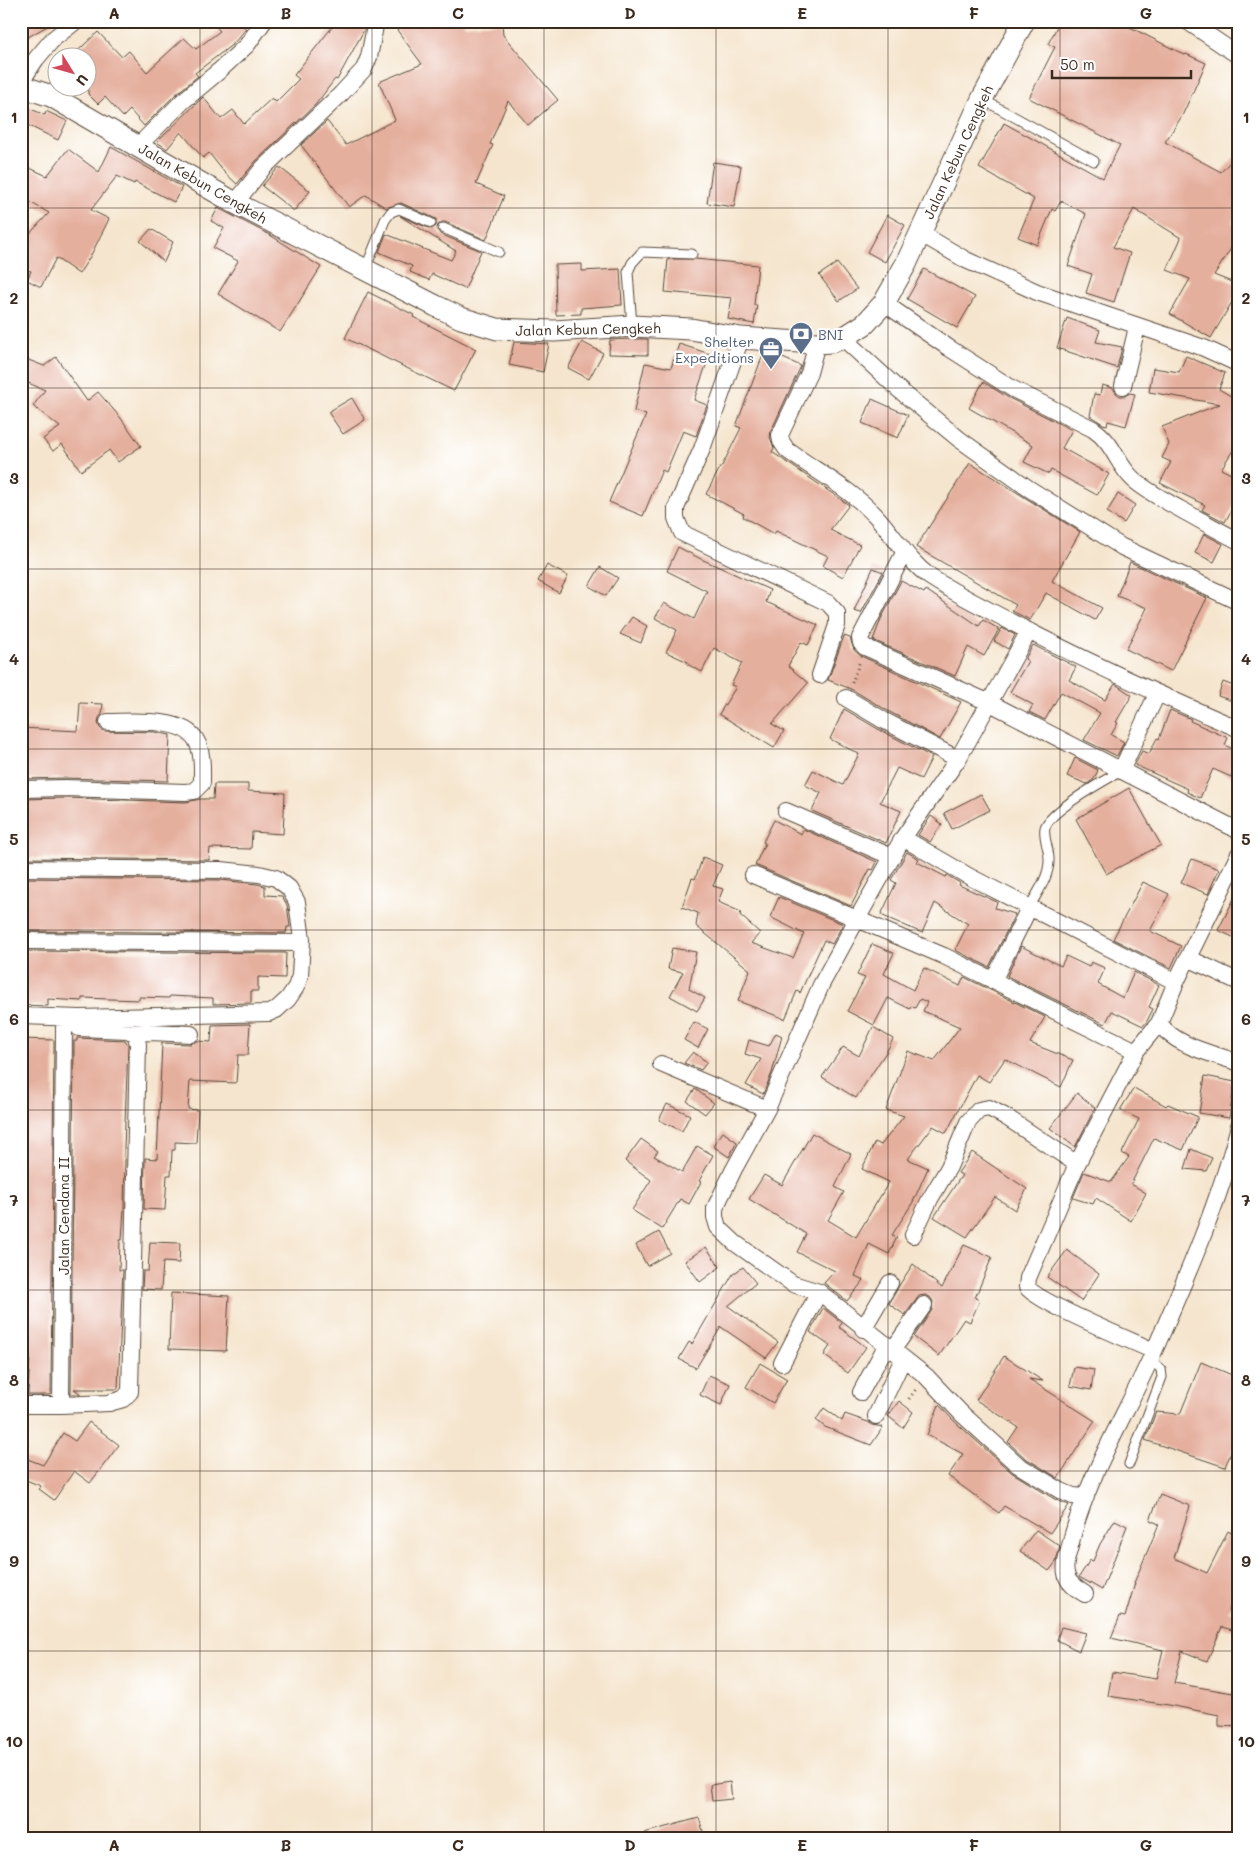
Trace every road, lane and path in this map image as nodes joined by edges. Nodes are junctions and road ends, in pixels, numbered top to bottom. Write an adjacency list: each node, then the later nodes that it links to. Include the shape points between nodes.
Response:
1 (76, 21): 7 (street, via 53,39)
2 (264, 21): 10 (street, via 247,44)
3 (376, 21): 12 (street, via 364,69 263,168)
4 (1024, 21): 9 (street, Jalan Kebun Cengkeh)
5 (1187, 21): 6 (street)
6 (1239, 56)
7 (21, 82)
8 (21, 86): 10 (street, Jalan Kebun Cengkeh, via 51,96)
9 (982, 99): 11 (lane); 15 (street, Jalan Kebun Cengkeh)
10 (138, 146): 12 (street, Jalan Kebun Cengkeh)
11 (1094, 161)
12 (235, 203): 18 (street, Jalan Kebun Cengkeh)
13 (431, 223): 18 (lane, via 399,209 391,212)
14 (443, 228): 16 (lane)
15 (920, 233): 19 (street, Jalan Kebun Cengkeh); 21 (street, via 966,260 1037,292)
16 (499, 252)
17 (692, 254): 20 (lane, via 642,252 632,263 628,272)
18 (365, 270): 20 (street, Jalan Kebun Cengkeh, via 461,318 497,329 554,331)
19 (884, 303): 23 (street, Jalan Kebun Cengkeh, via 864,324); 27 (street, via 1013,389 1098,433 1112,447 1122,466 1147,491)
20 (632, 326): 22 (street, Jalan Kebun Cengkeh, via 691,329)
21 (1137, 326): 25 (street, via 1204,348); 26 (street)
22 (741, 338): 24 (street, Jalan Kebun Cengkeh); 32 (street, via 702,449 676,508 676,518 682,533 828,603 837,613 837,625)
23 (843, 338): 24 (street, Jalan Kebun Cengkeh); 29 (street, via 897,388 1028,488 1122,547)
24 (817, 343): 28 (street, via 808,373 780,435 781,441 787,450 875,515)
25 (1239, 364)
26 (1123, 386)
27 (1239, 540)
28 (904, 553): 30 (street, via 931,577); 31 (street, via 863,630 860,638)
29 (1239, 602)
30 (1028, 631): 33 (street); 35 (street)
31 (865, 647): 34 (path); 35 (street)
32 (820, 675)
33 (1158, 694): 37 (street); 39 (street)
34 (846, 698): 38 (street)
35 (990, 703): 38 (street); 39 (street)
36 (108, 722): 40 (street, via 162,722 188,731 199,747 202,782 194,791 185,792)
37 (1239, 729)
38 (958, 758): 43 (street)
39 (1121, 772): 42 (street); 48 (lane, via 1088,789 1049,820 1045,829 1049,859 1047,872)
40 (21, 789)
41 (786, 811): 45 (street)
42 (1239, 831)
43 (903, 838): 45 (street); 48 (street)
44 (1239, 854): 52 (street)
45 (892, 857): 49 (street)
46 (21, 868): 51 (street, via 221,870 276,878 289,888 296,902)
47 (752, 876): 49 (street)
48 (1029, 908): 53 (street); 54 (street)
49 (857, 919): 53 (street); 65 (street, via 821,985)
50 (21, 941): 51 (street)
51 (301, 943): 56 (street, via 300,976 296,987 269,1014)
52 (1188, 958): 54 (street); 55 (street)
53 (993, 981): 62 (street)
54 (1176, 982): 57 (street)
55 (1239, 982)
56 (21, 1016)
57 (1159, 1023): 62 (street); 63 (street, via 1176,1039)
58 (21, 1027): 59 (street)
59 (64, 1027): 61 (street, via 127,1030); 78 (street, Jalan Cendana II)
60 (191, 1034): 61 (street, via 151,1032)
61 (137, 1038): 78 (street, via 130,1392 123,1399 109,1402)
62 (1136, 1051): 67 (street)
63 (1239, 1063)
64 (661, 1064): 65 (street)
65 (767, 1109): 70 (street, via 715,1208 715,1217 718,1227 769,1268 793,1284)
66 (1239, 1126): 74 (street, via 1228,1170)
67 (1076, 1164): 68 (street, via 1006,1116 989,1108 979,1110 968,1122); 74 (street, via 1027,1287 1032,1293)
68 (913, 1235)
69 (890, 1283): 72 (street)
70 (819, 1292): 72 (street); 75 (street)
71 (924, 1305): 73 (street)
72 (863, 1328): 73 (street)
73 (894, 1352): 76 (street); 79 (street); 81 (street, via 926,1376 1018,1465 1061,1491)
74 (1152, 1355): 80 (lane, via 1162,1377); 81 (street)
75 (782, 1363)
76 (860, 1392)
77 (21, 1405): 78 (street)
78 (61, 1405)
79 (876, 1416)
80 (1129, 1464)
81 (1086, 1497): 82 (street, via 1072,1536 1065,1572 1076,1589)
82 (1085, 1594)

